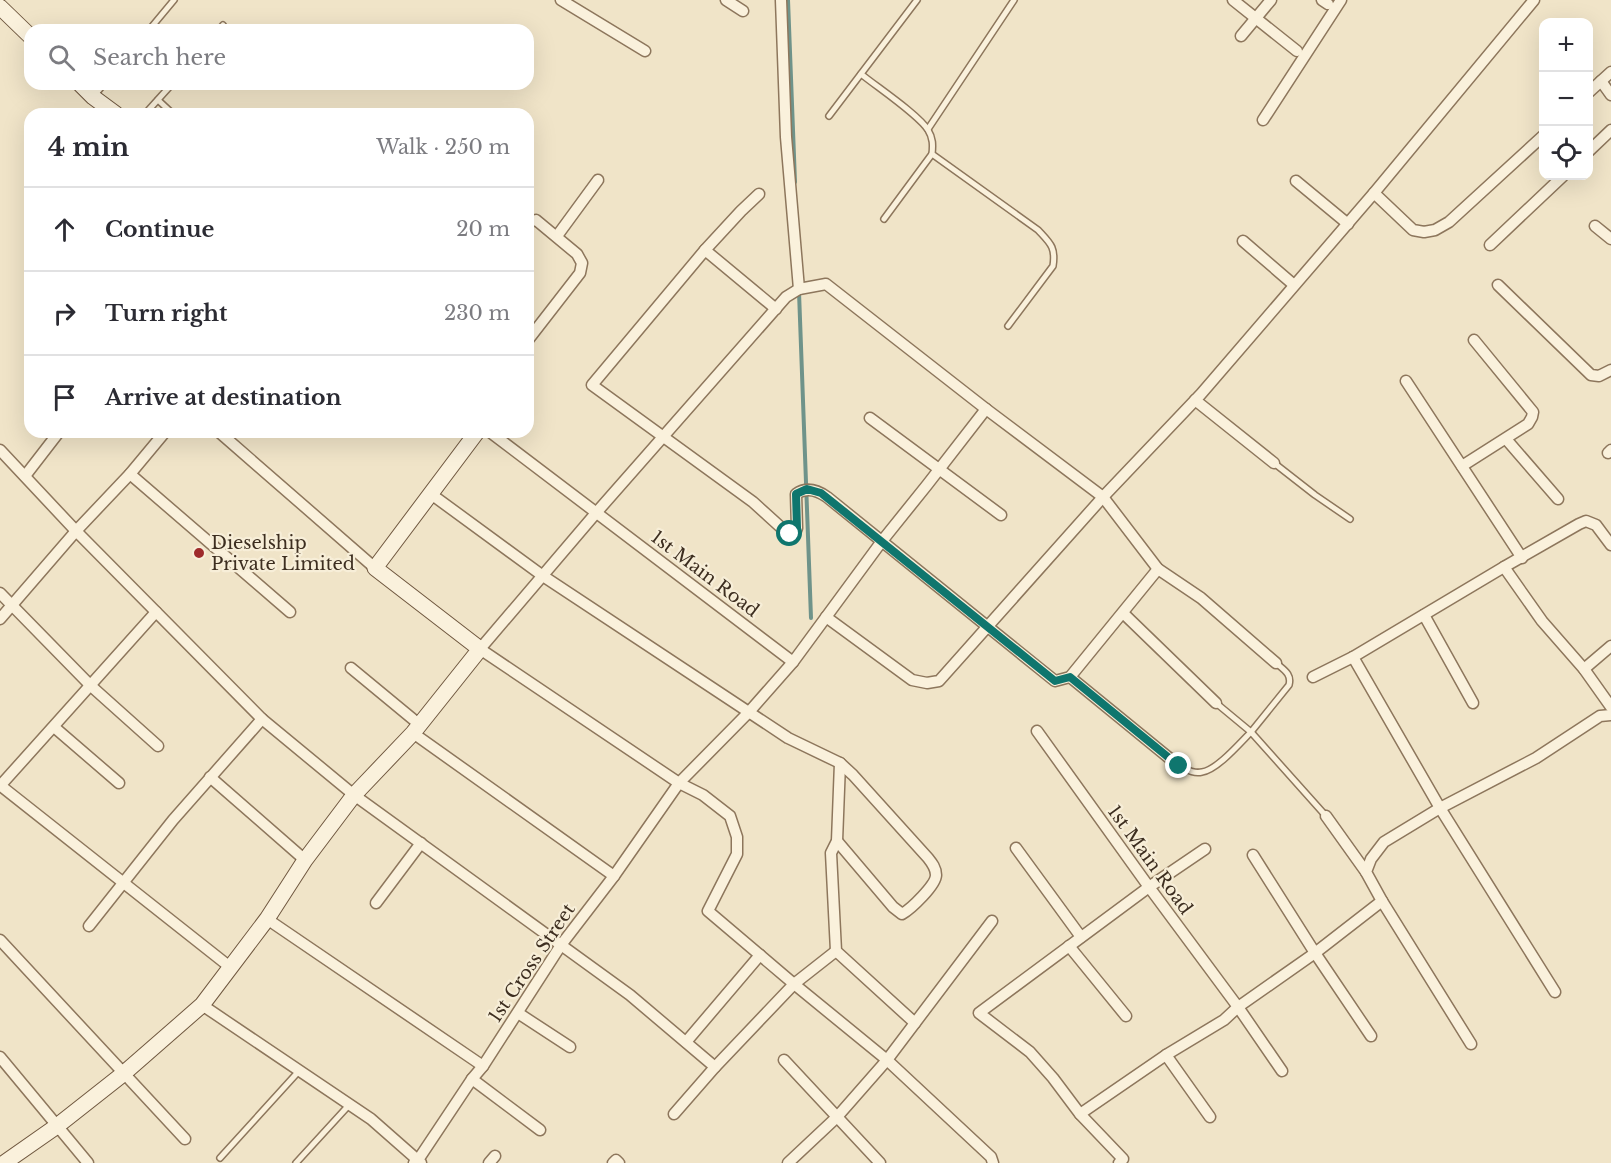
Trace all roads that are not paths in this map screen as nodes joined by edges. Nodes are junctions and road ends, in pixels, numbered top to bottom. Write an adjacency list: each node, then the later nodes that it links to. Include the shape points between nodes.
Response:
1 (174, 0): 14 (lane)
2 (561, 0): 17 (street)
3 (726, 0): 12 (street)
4 (781, 0): 55 (street, via 786,137)
5 (917, 0): 20 (lane)
6 (1014, 0): 34 (lane)
7 (1233, 0): 13 (street)
8 (1271, 0): 13 (street)
9 (1341, 0): 33 (street)
10 (1534, 0): 42 (street)
11 (0, 7): 15 (street)
12 (743, 11)
13 (1256, 18): 16 (street); 18 (street)
14 (154, 24)
15 (24, 30)
16 (1241, 36)
17 (645, 51)
18 (1297, 51)
19 (1611, 72): 21 (street)
20 (861, 74): 32 (lane); 34 (lane)
21 (1601, 81): 22 (street); 26 (street)
22 (1593, 88)
23 (86, 90): 27 (street)
24 (99, 90): 27 (lane)
25 (166, 90): 28 (lane)
26 (1611, 95)
27 (93, 97): 29 (street)
28 (158, 100): 30 (lane); 31 (lane)
29 (108, 108)
30 (151, 108)
31 (166, 108)
32 (829, 116)
33 (1263, 120)
34 (928, 129): 38 (lane)
35 (1611, 130): 37 (street)
36 (1539, 140): 42 (street, via 1436,230 1413,230)
37 (1593, 147)
38 (932, 154): 44 (lane); 57 (lane, via 1038,230 1051,244 1053,266)
39 (598, 180): 48 (street)
40 (1559, 180): 51 (street)
41 (1296, 181): 46 (street)
42 (1374, 193): 46 (street)
43 (759, 194): 52 (street)
44 (884, 219)
45 (534, 221): 48 (street)
46 (1348, 224): 53 (street)
47 (1595, 226): 49 (street)
48 (557, 236): 58 (street, via 577,254 582,263 580,273)
49 (1611, 240)
50 (1243, 241): 53 (street)
51 (1490, 245)
52 (705, 250): 56 (street); 65 (street, via 592,386)
53 (1294, 285): 62 (street)
54 (1498, 285): 60 (street, via 1591,375)
55 (799, 289): 56 (street); 63 (street, via 826,284)
56 (776, 309): 65 (street)
57 (1008, 326)
58 (534, 332)
59 (1474, 340): 71 (street, via 1533,412 1528,424)
60 (1611, 370)
61 (1406, 381): 74 (street)
62 (1195, 400): 73 (street); 79 (street)
63 (986, 408): 75 (street, 1st Cross Street); 79 (street)
64 (870, 418): 75 (street)
65 (664, 436): 81 (street); 85 (street, via 790,534 797,528 796,494 807,489 827,497)
66 (54, 438): 77 (street)
67 (160, 438): 76 (street)
68 (226, 438): 89 (street)
69 (473, 438): 78 (street)
70 (498, 438): 81 (street, 1st Main Road)
71 (1506, 438): 74 (street); 80 (street)
72 (0, 450): 77 (street)
73 (1274, 463): 83 (lane)
74 (1462, 466): 87 (street)
75 (939, 470): 82 (street); 85 (street, 1st Cross Street)
76 (130, 474): 84 (street); 95 (street)
77 (25, 476): 84 (street)
78 (431, 494): 89 (street); 91 (street)
79 (1103, 496): 90 (street); 100 (street)
80 (1558, 499)
81 (596, 513): 91 (street); 104 (street, 1st Main Road)
82 (1001, 515)
83 (1350, 519)
84 (76, 531): 93 (street); 94 (street)
85 (882, 541): 98 (street, 1st Cross Street); 100 (street)
86 (1611, 545): 87 (street, via 1596,525 1586,521)
87 (1522, 558): 88 (street)
88 (1504, 567): 97 (street); 107 (street, via 1542,621)
89 (375, 568): 102 (street)
90 (1158, 569): 96 (street); 105 (street, via 1202,598)
91 (543, 576): 102 (street); 114 (street)
92 (0, 593): 93 (street)
93 (13, 605): 99 (street); 110 (street)
94 (156, 612): 110 (street); 116 (street)
95 (290, 612)
96 (1123, 613): 108 (street); 111 (street)
97 (1424, 615): 103 (street); 112 (street)
98 (826, 617): 100 (street, via 912,680 927,683 939,681); 104 (street, 1st Cross Street)
99 (0, 619)
100 (988, 628): 108 (street, via 1055,681)
101 (1611, 646): 107 (street)
102 (480, 649): 118 (street); 126 (street)
103 (1353, 657): 109 (street); 129 (street)
104 (793, 662): 114 (street, 1st Cross Street)
105 (1276, 663): 120 (lane, via 1290,675 1289,685)
106 (351, 668): 118 (street)
107 (1584, 669): 113 (street)
108 (1070, 677): 123 (street)
109 (1313, 677)
110 (91, 686): 117 (street); 121 (street)
111 (1216, 703): 120 (lane)
112 (1473, 703)
113 (1611, 707)
114 (749, 712): 122 (street, via 788,738); 126 (street, 1st Cross Street)
115 (1611, 716): 129 (street, via 1600,716 1536,758)
116 (262, 719): 124 (street); 128 (street)
117 (54, 727): 125 (street); 127 (street)
118 (417, 729): 128 (street); 138 (street)
119 (1037, 731): 140 (street, 1st Main Road)
120 (1251, 732): 123 (lane, via 1213,768 1191,772); 130 (lane)
121 (158, 746)
122 (840, 763): 131 (street); 131 (street, via 928,858 937,873 935,879 902,914)
123 (1179, 766)
124 (210, 777): 136 (street); 139 (street)
125 (119, 783)
126 (679, 783): 138 (street, 1st Cross Street); 152 (street, via 730,816 737,837 737,854 708,911)
127 (0, 786): 139 (street)
128 (354, 795): 132 (street); 136 (street)
129 (1440, 808): 137 (street, via 1384,842); 155 (street)
130 (1326, 816): 137 (street)
131 (837, 842): 150 (street, via 831,853)
132 (421, 843): 142 (street); 148 (street)
133 (1016, 848): 146 (street)
134 (1205, 849): 140 (street)
135 (1253, 855): 151 (street)
136 (304, 860): 143 (street)
137 (1366, 872): 141 (street)
138 (614, 876): 148 (street, 1st Cross Street)
139 (123, 883): 145 (street); 153 (street)
140 (1149, 887): 146 (street); 157 (street, 1st Main Road)
141 (1382, 902): 151 (street); 163 (street)
142 (376, 903)
143 (267, 919): 153 (street); 169 (street)
144 (992, 921): 160 (street)
145 (89, 926)
146 (1081, 937): 149 (street)
147 (0, 940): 173 (street)
148 (561, 945): 158 (street, 1st Cross Street); 162 (street)
149 (1069, 946): 159 (street); 176 (street, via 979,1013 1030,1052)
150 (836, 951): 154 (street); 160 (street)
151 (1315, 953): 157 (street); 161 (street)
152 (760, 955): 154 (street); 162 (street)
153 (230, 967): 156 (street)
154 (794, 984): 168 (street); 170 (street)
155 (1555, 992)
156 (201, 1005): 171 (street); 173 (street)
157 (1238, 1006): 165 (street, via 1224,1020); 172 (street, 1st Main Road)
158 (518, 1013): 164 (street); 169 (street, 1st Cross Street)
159 (1126, 1016)
160 (915, 1023): 168 (street)
161 (1371, 1036)
162 (686, 1042): 170 (street)
163 (1472, 1044)
164 (570, 1047)
165 (1166, 1055): 176 (street); 179 (street)
166 (0, 1057): 180 (street)
167 (784, 1060): 178 (street)
168 (887, 1060): 178 (street); 192 (street)
169 (483, 1066): 174 (street, 1st Cross Street)
170 (715, 1067): 177 (street)
171 (299, 1071): 175 (street); 183 (lane)
172 (1282, 1071)
173 (123, 1074): 180 (street); 182 (street)
174 (472, 1079): 181 (street); 184 (street, 1st Cross Street)
175 (350, 1104): 184 (street); 187 (lane)
176 (1080, 1113): 193 (street, via 1123,1159)
177 (674, 1114)
178 (837, 1118): 190 (street); 191 (street)
179 (1210, 1118)
180 (57, 1126): 185 (street); 186 (street)
181 (540, 1130)
182 (185, 1139)
183 (220, 1158)
184 (417, 1162)
185 (4, 1163)
186 (88, 1163)
187 (296, 1163)
188 (613, 1163): 189 (street)
189 (619, 1163)
190 (788, 1163)
191 (880, 1163)
192 (993, 1163)
193 (1119, 1163)

